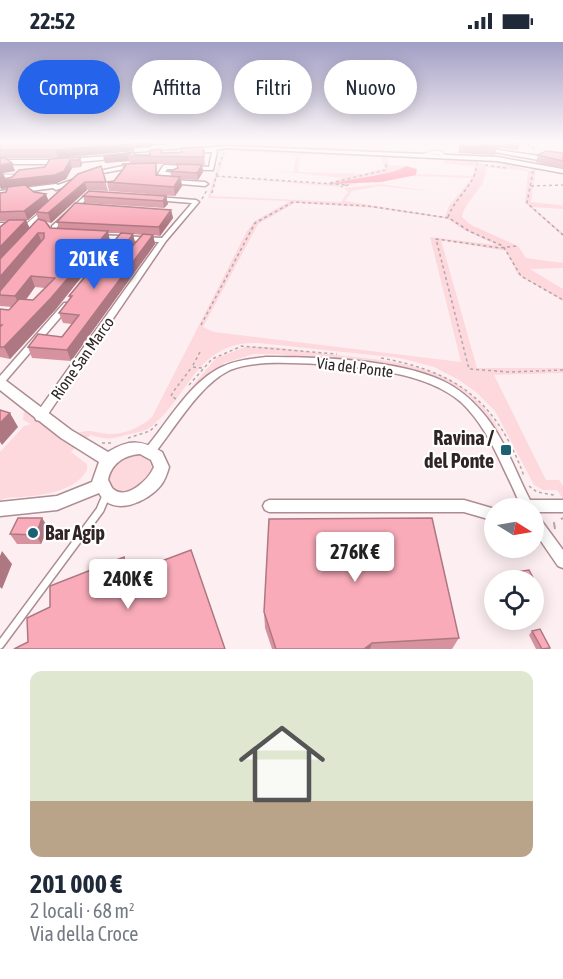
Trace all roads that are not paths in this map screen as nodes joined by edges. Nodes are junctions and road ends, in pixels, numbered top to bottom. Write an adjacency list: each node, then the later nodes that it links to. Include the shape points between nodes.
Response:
1 (21, 169): 7 (street)
2 (120, 169): 10 (street, via 89,174 59,187)
3 (164, 169): 4 (street)
4 (161, 174): 5 (street); 9 (street, via 161,182)
5 (175, 174)
6 (0, 176): 7 (lane)
7 (18, 176): 8 (street)
8 (12, 182)
9 (205, 184)
10 (0, 193)
11 (100, 195): 15 (street, via 89,195)
12 (8, 197): 14 (lane)
13 (146, 198): 19 (street, Rione San Marco, via 196,202)
14 (0, 200)
15 (76, 207): 16 (street); 23 (street)
16 (88, 208)
17 (44, 211): 20 (lane)
18 (172, 213): 19 (street)
19 (184, 214): 29 (street, Rione San Marco)
20 (29, 224): 22 (street); 23 (street)
21 (39, 226): 24 (street)
22 (3, 227)
23 (54, 227): 25 (street, via 54,234)
24 (31, 235)
25 (62, 235)
26 (90, 237): 27 (street)
27 (120, 238): 28 (street); 31 (street)
28 (142, 239): 29 (street); 30 (lane)
29 (164, 240): 34 (street, Rione San Marco)
30 (138, 246)
31 (114, 247)
32 (72, 299): 33 (street)
33 (0, 382): 34 (street)
34 (40, 417): 36 (street)
35 (150, 451): 36 (street, via 127,450); 37 (street, via 161,466 159,478 151,488 127,498); 38 (street, Via del Ponte, via 203,386 234,365 272,358 386,370 430,380 450,389 468,404 483,420)
36 (109, 460): 37 (street, via 103,469)
37 (105, 489): 42 (street, via 57,503); 46 (lane, via 99,510)
38 (523, 498)
39 (269, 506): 43 (street, via 464,506)
40 (563, 506): 41 (street)
41 (544, 507)
42 (0, 509)
43 (484, 512)
44 (544, 536): 45 (street)
45 (563, 561)
46 (0, 645)

